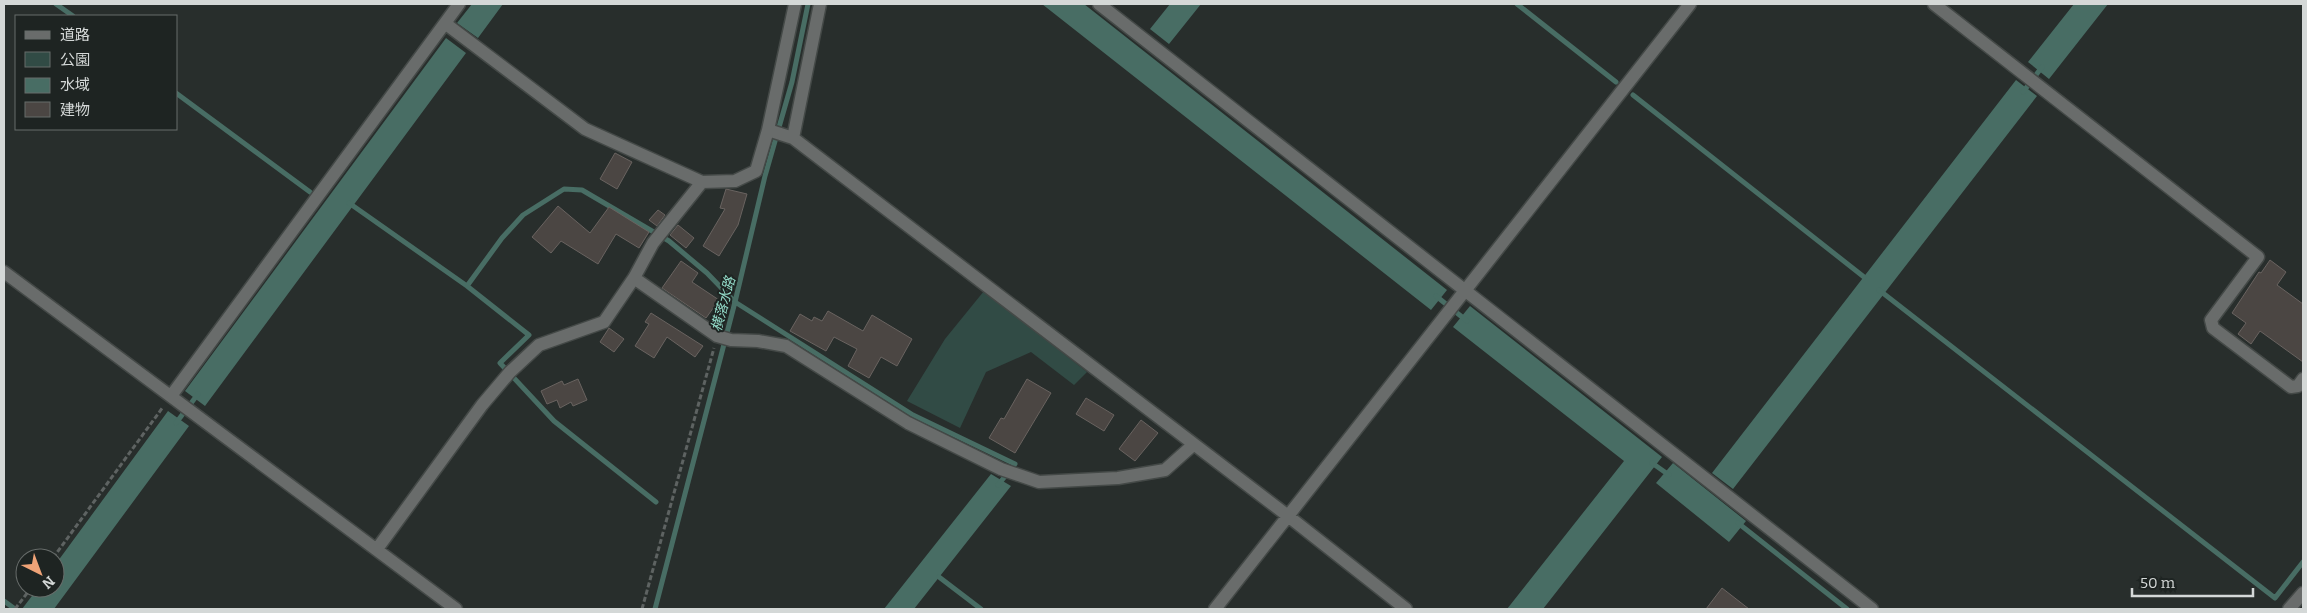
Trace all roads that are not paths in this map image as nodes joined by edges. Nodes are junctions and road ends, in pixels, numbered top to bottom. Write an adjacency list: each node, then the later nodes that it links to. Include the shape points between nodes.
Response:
1 (459, 4): 7 (street)
2 (795, 4): 8 (street)
3 (820, 4): 9 (street)
4 (1100, 4): 13 (street)
5 (1690, 4): 13 (street)
6 (1934, 4): 14 (street, via 2258,257 2211,320 2213,328 2291,387 2298,386)
7 (446, 24): 10 (street, via 585,129); 15 (street)
8 (768, 130): 9 (street); 10 (street, via 756,171 735,181)
9 (792, 138): 16 (street)
10 (702, 182): 12 (street, via 653,243)
11 (4, 272): 15 (street)
12 (634, 278): 16 (street, via 717,336 786,346 908,423 1001,469 1039,482 1118,478 1164,470); 18 (street, via 604,322 539,344 510,372 482,405)
13 (1466, 290): 17 (street); 23 (street)
14 (2303, 379)
15 (171, 396): 18 (street)
16 (1193, 445): 17 (street)
17 (1288, 516): 21 (street); 22 (street)
18 (377, 549): 20 (street)
19 (2303, 593): 24 (street)
20 (456, 609)
21 (1215, 609)
22 (1406, 609)
23 (1872, 609)
24 (2289, 609)

